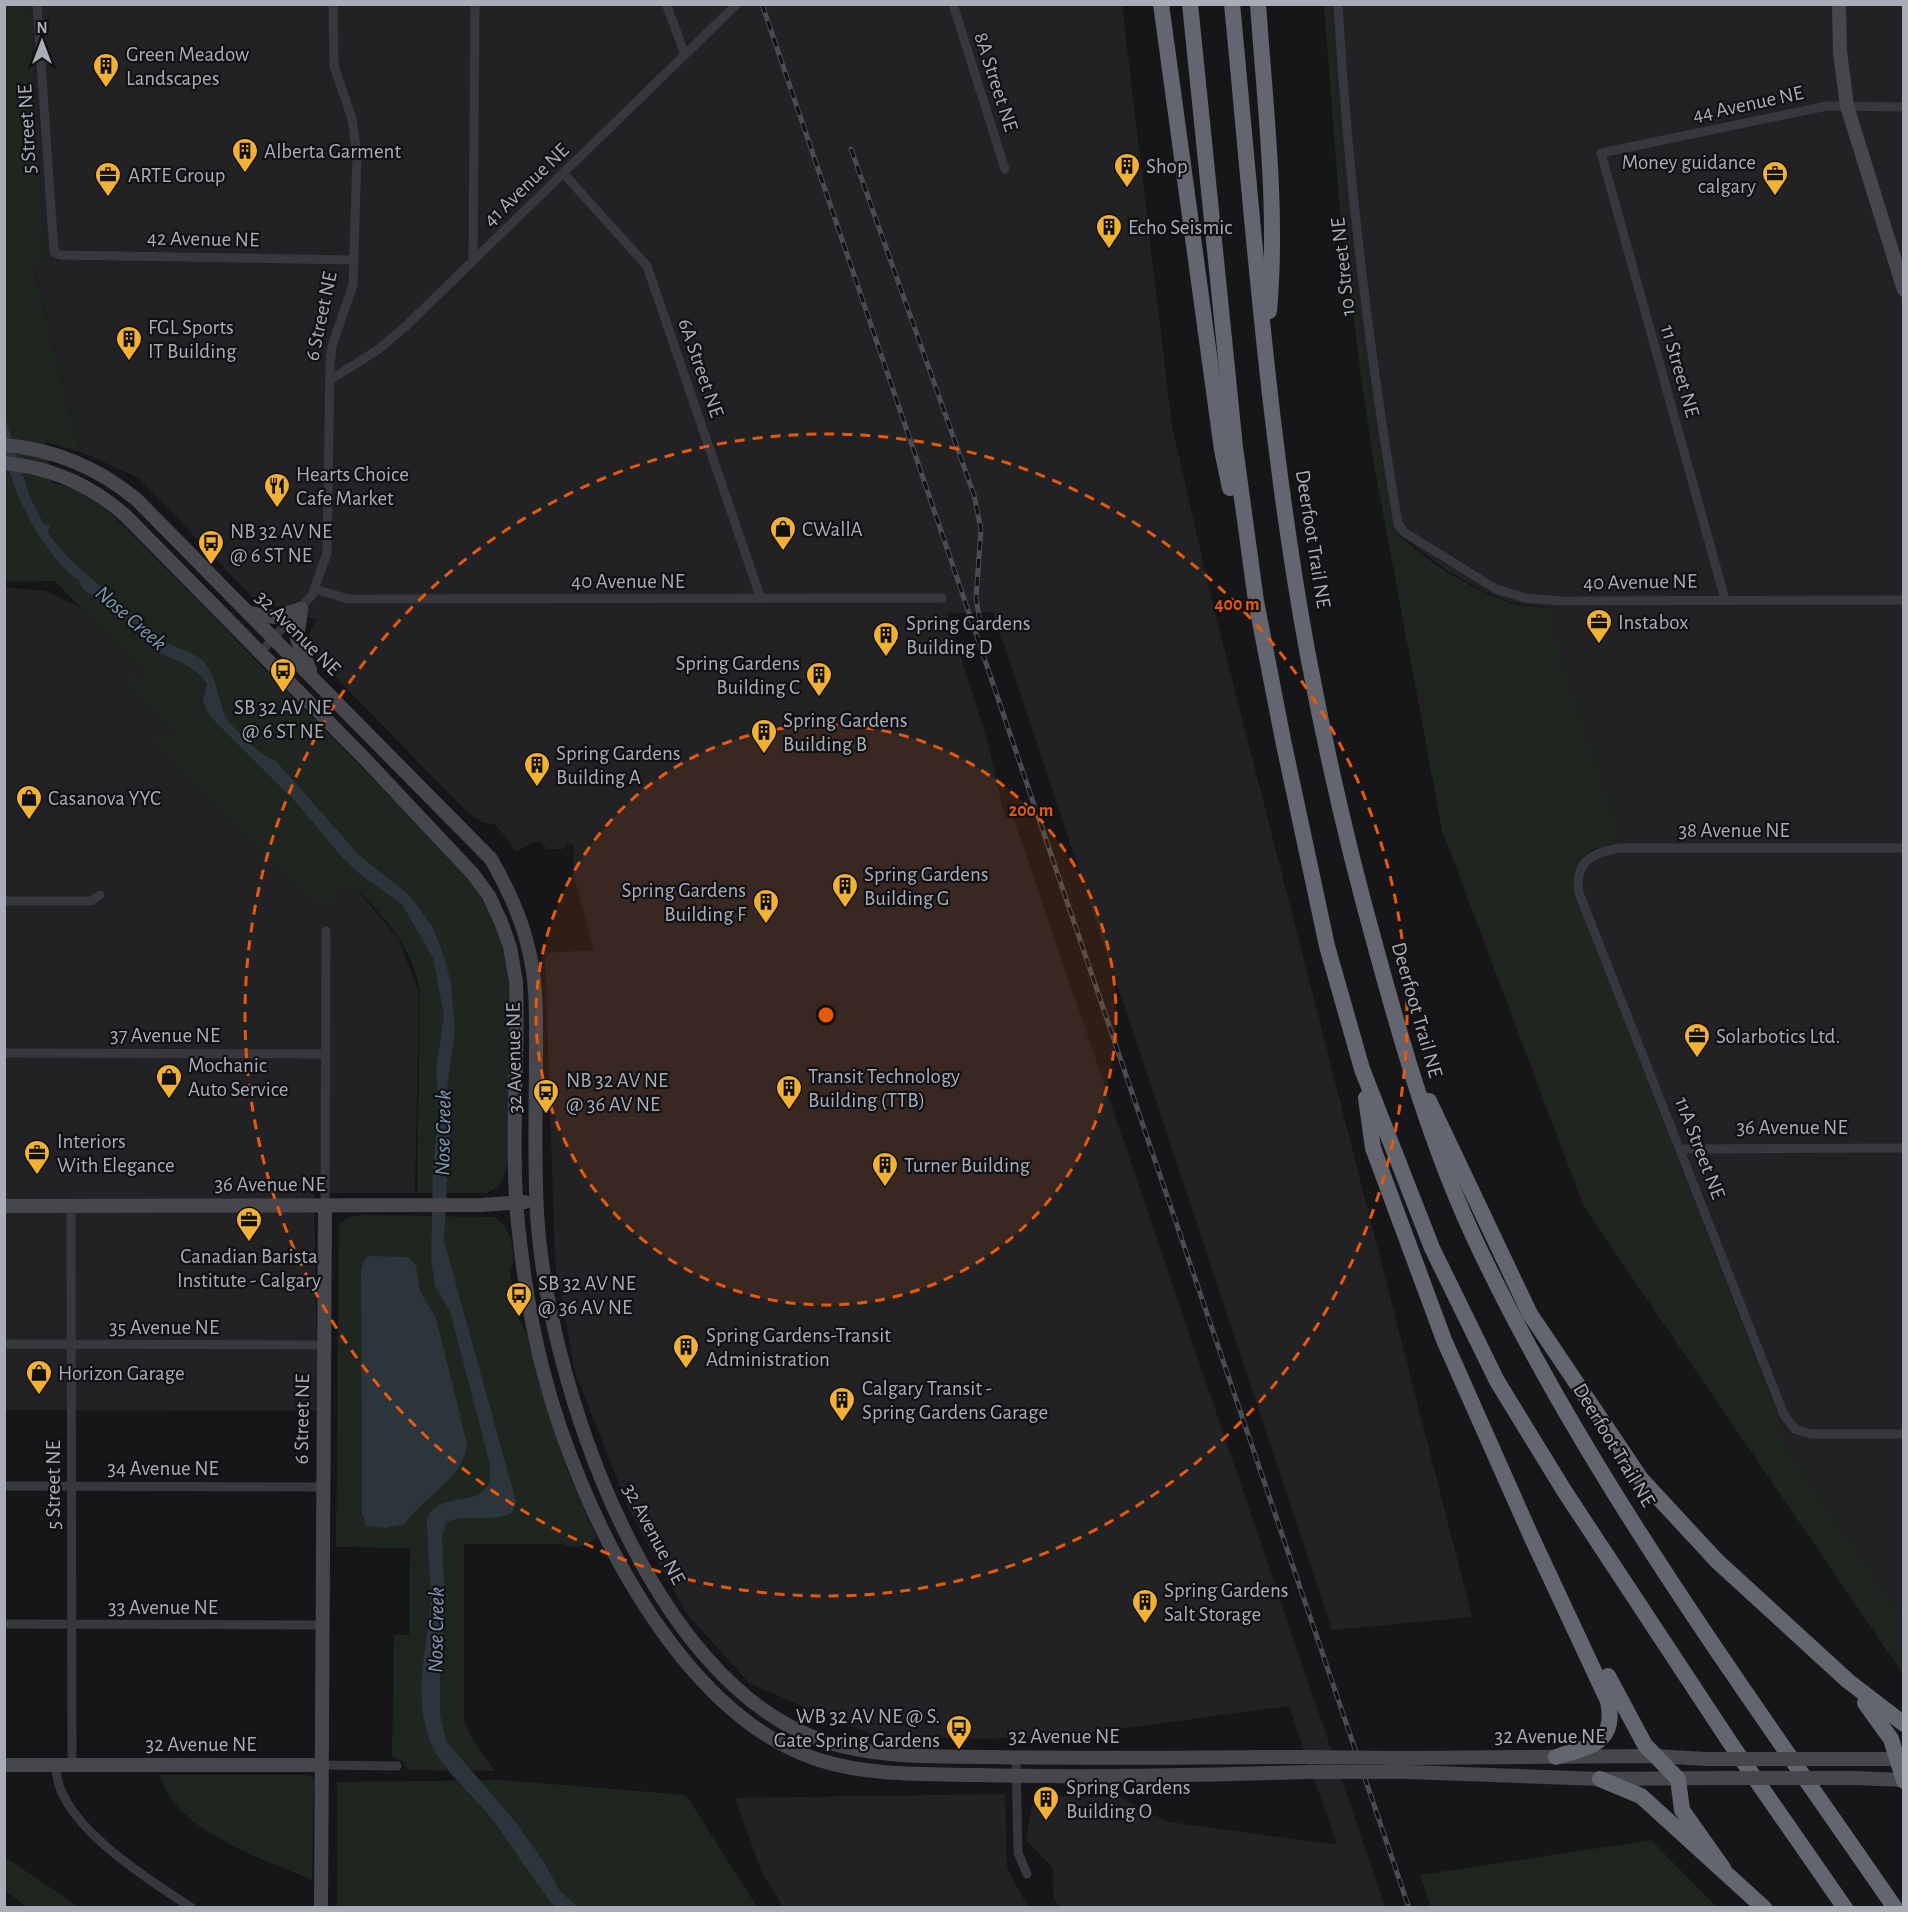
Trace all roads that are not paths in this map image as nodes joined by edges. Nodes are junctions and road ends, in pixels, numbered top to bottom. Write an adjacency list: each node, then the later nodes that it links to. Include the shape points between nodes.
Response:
1 (37, 4): 19 (street, 5 Street NE)
2 (333, 4): 20 (street, 6 Street NE, via 333,66 352,119 357,155)
3 (475, 4): 21 (street)
4 (666, 4): 13 (street)
5 (737, 4): 13 (street, 41 Avenue NE)
6 (953, 4): 17 (street, 8A Street NE)
7 (1190, 4): 33 (highway, via 1235,447)
8 (1232, 4): 23 (highway, Deerfoot Trail NE)
9 (1258, 4): 23 (highway, via 1271,194 1272,277)
10 (1338, 4): 27 (street, 10 Street NE, via 1359,250 1376,394)
11 (1839, 4): 14 (main road)
12 (1161, 10): 33 (highway, via 1222,450)
13 (685, 54): 18 (street, 41 Avenue NE)
14 (1847, 106): 15 (street, 44 Avenue NE); 16 (street, 44 Avenue NE, via 1827,106); 22 (main road)
15 (1904, 107)
16 (1600, 153): 31 (street, 11 Street NE)
17 (1005, 169)
18 (564, 174): 21 (street, 41 Avenue NE); 30 (street, 6A Street NE, via 647,266)
19 (54, 252): 20 (street, 42 Avenue NE)
20 (353, 260): 24 (street, 6 Street NE, via 353,285 332,346)
21 (473, 260): 24 (street, 41 Avenue NE, via 407,325)
22 (1904, 290)
23 (1266, 351): 46 (highway, Deerfoot Trail NE, via 1309,659 1347,842)
24 (330, 380): 28 (street, 6 Street NE, via 329,538)
25 (4, 445): 35 (main road, 32 Avenue NE, via 74,461 117,484)
26 (4, 463): 37 (main road, 32 Avenue NE, via 38,468 107,500)
27 (1398, 525): 31 (street, 40 Avenue NE, via 1496,589 1518,596 1561,601)
28 (315, 589): 30 (street, 40 Avenue NE, via 348,599); 34 (street, 6 Street NE)
29 (942, 598): 30 (street, 40 Avenue NE)
30 (761, 599)
31 (1725, 599): 32 (street, 40 Avenue NE)
32 (1904, 600)
33 (1256, 601): 47 (highway, via 1320,912)
34 (301, 609): 35 (main road, via 274,617); 36 (street, 6 Street NE); 38 (main road, via 297,639)
35 (248, 613): 36 (main road, 32 Avenue NE)
36 (273, 640): 37 (street, 6 Street NE); 38 (main road, 32 Avenue NE)
37 (260, 653): 51 (main road, 32 Avenue NE, via 459,858 489,896 510,947 516,982)
38 (315, 680): 50 (main road, 32 Avenue NE, via 491,859 507,887 533,972)
39 (1904, 848): 40 (street, 38 Avenue NE, via 1620,848 1599,852 1586,861)
40 (1577, 877): 49 (street, 11A Street NE, via 1579,893)
41 (100, 895): 42 (street, via 91,901)
42 (4, 901)
43 (326, 931): 45 (street, 6 Street NE)
44 (4, 1053): 45 (street, 37 Avenue NE)
45 (326, 1054): 52 (street, 6 Street NE)
46 (1407, 1061): 66 (highway, via 1442,1125 1530,1314 1641,1479 1717,1561); 87 (highway, Deerfoot Trail NE, via 1476,1242 1532,1352 1618,1498)
47 (1362, 1069): 62 (highway, via 1373,1148 1444,1340); 86 (highway, via 1432,1248 1497,1381 1729,1741)
48 (1904, 1148): 49 (street, 36 Avenue NE)
49 (1681, 1149): 58 (street, 11A Street NE, via 1784,1415 1795,1429 1811,1434)
50 (536, 1201): 51 (main road, 36 Avenue NE); 70 (main road, 32 Avenue NE, via 548,1304 561,1360 595,1467 652,1580 712,1664 756,1706 823,1741 896,1755)
51 (517, 1203): 52 (main road, 36 Avenue NE); 77 (main road, 32 Avenue NE, via 544,1373 579,1476 632,1586 699,1679 743,1720 816,1759 898,1773)
52 (325, 1205): 54 (main road, 36 Avenue NE); 57 (main road, 6 Street NE)
53 (4, 1206): 54 (main road, 36 Avenue NE)
54 (71, 1206): 56 (street, 5 Street NE)
55 (4, 1344): 56 (street, 35 Avenue NE)
56 (72, 1344): 57 (street, 35 Avenue NE); 59 (street, 5 Street NE)
57 (324, 1345): 61 (main road, 6 Street NE)
58 (1904, 1434)
59 (72, 1485): 60 (street, 34 Avenue NE); 61 (street, 34 Avenue NE); 64 (street, 5 Street NE)
60 (4, 1486)
61 (322, 1486): 65 (main road, 6 Street NE)
62 (1531, 1536): 68 (highway, via 1645,1745); 69 (highway, via 1611,1714 1611,1725 1599,1742)
63 (4, 1624): 64 (street, 33 Avenue NE)
64 (72, 1625): 65 (street, 33 Avenue NE); 72 (street, 5 Street NE)
65 (322, 1625): 75 (main road, 6 Street NE)
66 (1848, 1681): 67 (highway); 71 (highway, via 1883,1725)
67 (1904, 1724)
68 (1655, 1756): 69 (main road, 32 Avenue NE); 71 (main road, 32 Avenue NE, bridge); 79 (highway)
69 (1556, 1757): 70 (main road, 32 Avenue NE, bridge)
70 (1016, 1758): 77 (street)
71 (1900, 1759): 80 (highway)
72 (72, 1764): 74 (main road, 32 Avenue NE); 75 (main road, 32 Avenue NE)
73 (4, 1765): 74 (main road, 32 Avenue NE)
74 (56, 1765): 83 (street, via 55,1780 65,1803 106,1846)
75 (320, 1765): 76 (street, 32 Avenue NE); 84 (main road, 6 Street NE)
76 (397, 1766)
77 (1016, 1776): 78 (main road, 32 Avenue NE, bridge, via 1409,1772); 82 (street, via 1018,1853)
78 (1600, 1779): 79 (main road, 32 Avenue NE); 81 (highway, via 1641,1796)
79 (1678, 1779): 80 (main road, 32 Avenue NE, bridge); 81 (highway, via 1682,1810)
80 (1903, 1780)
81 (1723, 1868): 85 (highway)
82 (1028, 1874)
83 (192, 1908)
84 (321, 1908)
85 (1764, 1908)
86 (1845, 1908)
87 (1895, 1908)

